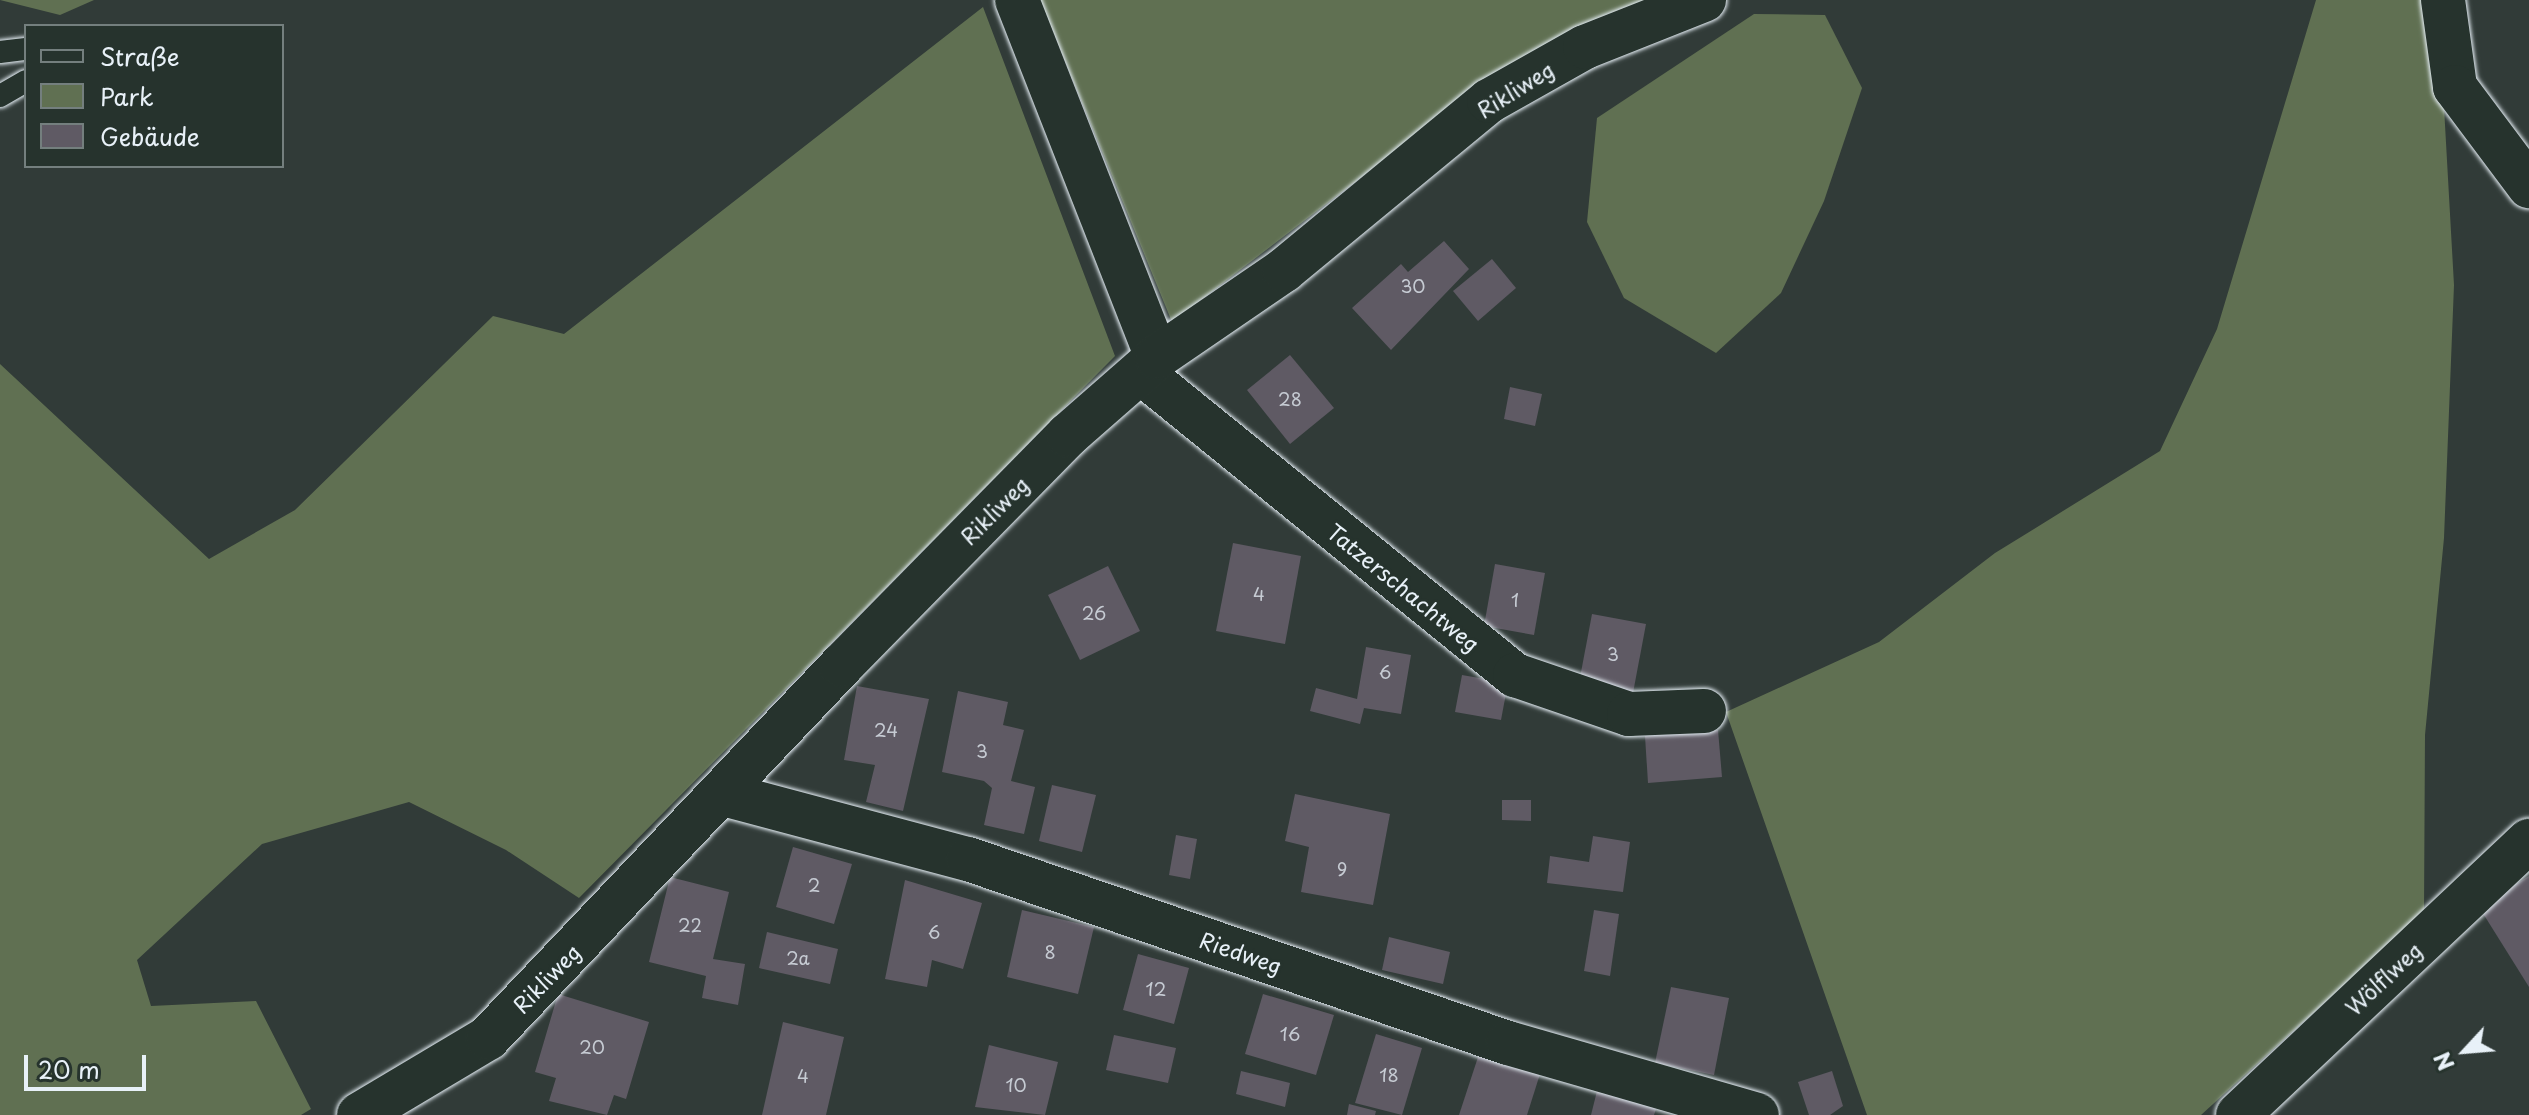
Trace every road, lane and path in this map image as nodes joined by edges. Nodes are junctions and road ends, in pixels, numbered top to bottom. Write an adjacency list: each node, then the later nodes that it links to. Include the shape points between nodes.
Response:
1 (1017, 0): 9 (street, Tatzerschachtweg)
2 (1704, 0): 9 (street, Rikliweg, via 1585,47 1489,101 1284,270)
3 (2443, 0): 8 (street, via 2455,87)
4 (24, 49): 5 (lane)
5 (0, 52)
6 (24, 82): 7 (lane)
7 (0, 96)
8 (2529, 186)
9 (1150, 366): 10 (street, Tatzerschachtweg, via 1515,675 1629,714); 11 (street, Rikliweg, via 1068,435)
10 (1704, 711)
11 (723, 794): 13 (street, Rikliweg, via 488,1038); 14 (street, Riedweg, via 968,859 1508,1043)
12 (2529, 841): 15 (street, Wölflweg)
13 (359, 1115)
14 (1757, 1115)
15 (2238, 1115)

